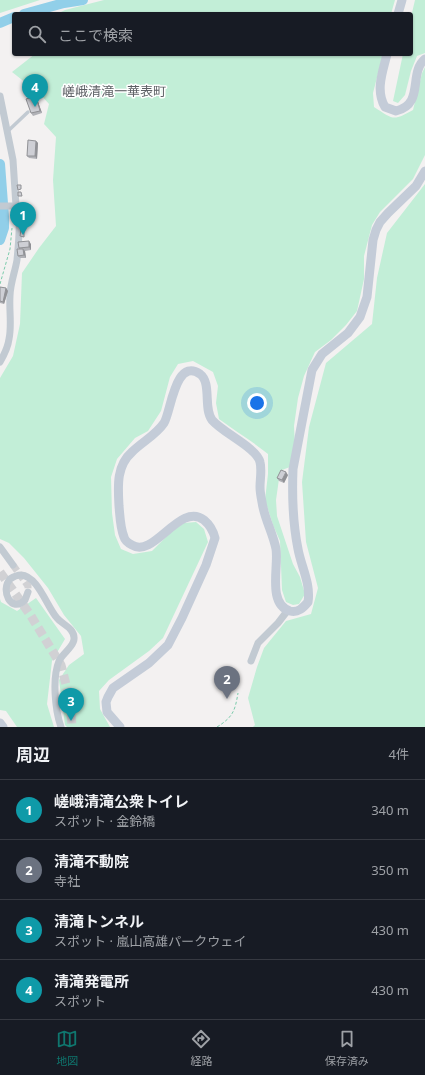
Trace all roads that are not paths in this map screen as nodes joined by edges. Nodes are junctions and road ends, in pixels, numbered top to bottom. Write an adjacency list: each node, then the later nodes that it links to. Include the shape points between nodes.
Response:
1 (402, 0): 2 (street)
2 (399, 12)
3 (387, 56): 4 (street, via 380,94 385,107 396,111 411,101 420,65)
4 (425, 59)
5 (0, 96): 7 (street)
6 (28, 112): 7 (lane)
7 (8, 131): 10 (street, via 13,160)
8 (425, 170): 15 (street, via 416,186 388,213 376,230 367,297 360,317 348,333 322,354 312,370 293,480 298,548 309,597 308,602 298,611)
9 (0, 206): 10 (street)
10 (15, 206): 11 (street, via 19,219 18,251 10,288 11,331)
11 (0, 362)
12 (0, 547): 13 (street)
13 (13, 565)
14 (28, 592): 19 (street, via 25,600 12,604 4,597 3,591 11,578 29,577 57,618 71,630 74,637 72,646 60,660 56,674 55,704)
15 (288, 610): 16 (street, via 258,643); 20 (street, via 276,594 276,551 262,504 260,462 257,455 211,418 204,379 200,374 188,372 178,379 165,422 124,461 118,484 120,522 125,540 135,547 151,543 177,523 195,516 210,525 215,538 203,571 168,645 149,663 113,688 108,697 107,712)
16 (250, 661)
17 (0, 723): 18 (street)
18 (3, 727)
19 (61, 727)
20 (120, 727)

